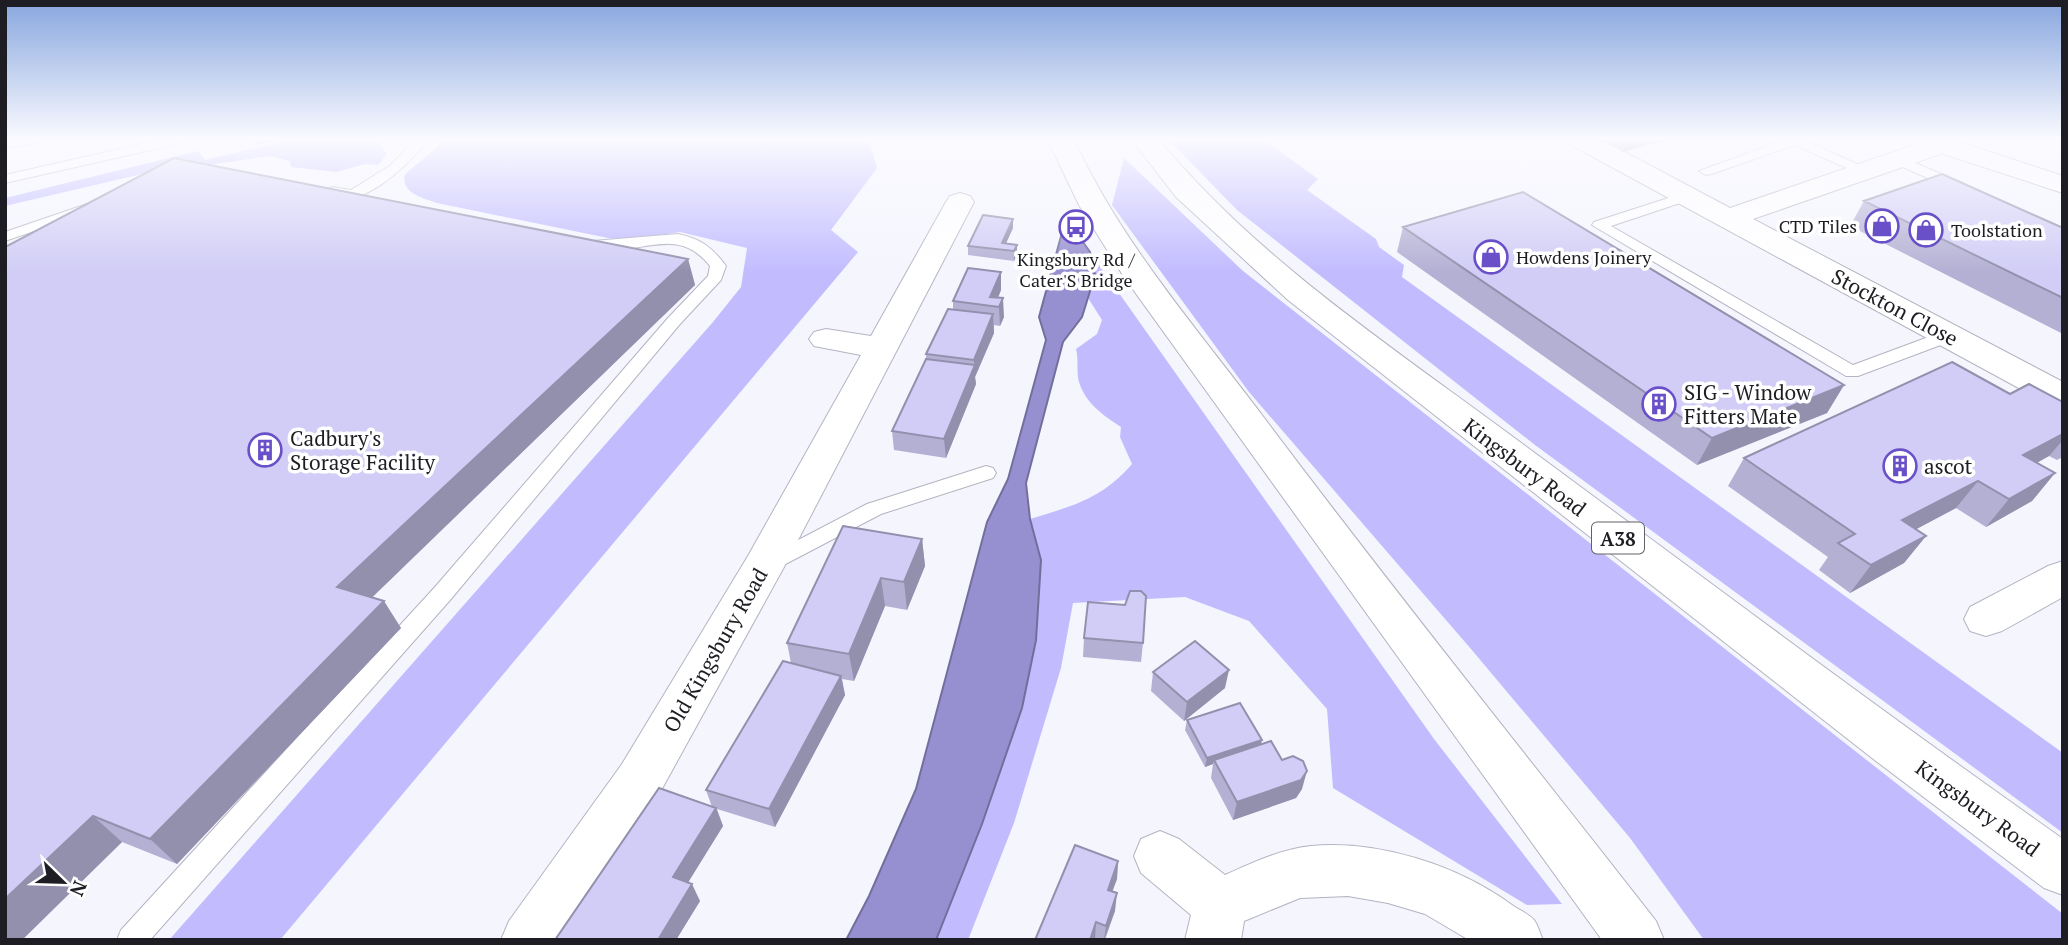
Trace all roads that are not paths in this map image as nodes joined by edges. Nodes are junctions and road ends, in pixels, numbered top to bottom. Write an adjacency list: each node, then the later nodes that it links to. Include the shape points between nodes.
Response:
1 (370, 184): 11 (lane)
2 (1081, 184): 33 (main road, via 1292,483)
3 (1175, 184): 9 (main road, A38)
4 (1180, 184): 9 (main road, Kingsbury Road / A38)
5 (1665, 184): 12 (main road, Stockton Close)
6 (1827, 184): 16 (main road)
7 (1952, 184): 10 (lane)
8 (316, 188): 11 (lane)
9 (1186, 191): 28 (main road, Kingsbury Road / A38, via 1262,262 1392,366)
10 (1967, 191)
11 (353, 195): 13 (lane)
12 (1687, 196): 16 (main road, Stockton Close); 19 (lane, via 1599,225 1852,372)
13 (379, 200)
14 (105, 201): 17 (lane)
15 (960, 202): 21 (main road, Old Kingsbury Road)
16 (1728, 218): 19 (main road, Stockton Close)
17 (5, 237)
18 (575, 240): 30 (lane, via 614,248 679,238 705,249 718,267 715,277 443,593)
19 (1948, 336): 22 (main road, Stockton Close)
20 (826, 340): 21 (main road)
21 (882, 348): 24 (main road, Old Kingsbury Road)
22 (2063, 397)
23 (986, 473): 24 (lane, via 874,509)
24 (763, 567): 31 (main road, Old Kingsbury Road, via 640,780)
25 (2063, 577): 26 (main road)
26 (1986, 619)
27 (1160, 856): 29 (main road)
28 (2063, 870)
29 (1216, 922): 32 (main road, via 1252,889 1309,871 1366,874 1402,880 1462,904)
30 (131, 940)
31 (529, 940)
32 (1515, 940)
33 (1636, 940)

